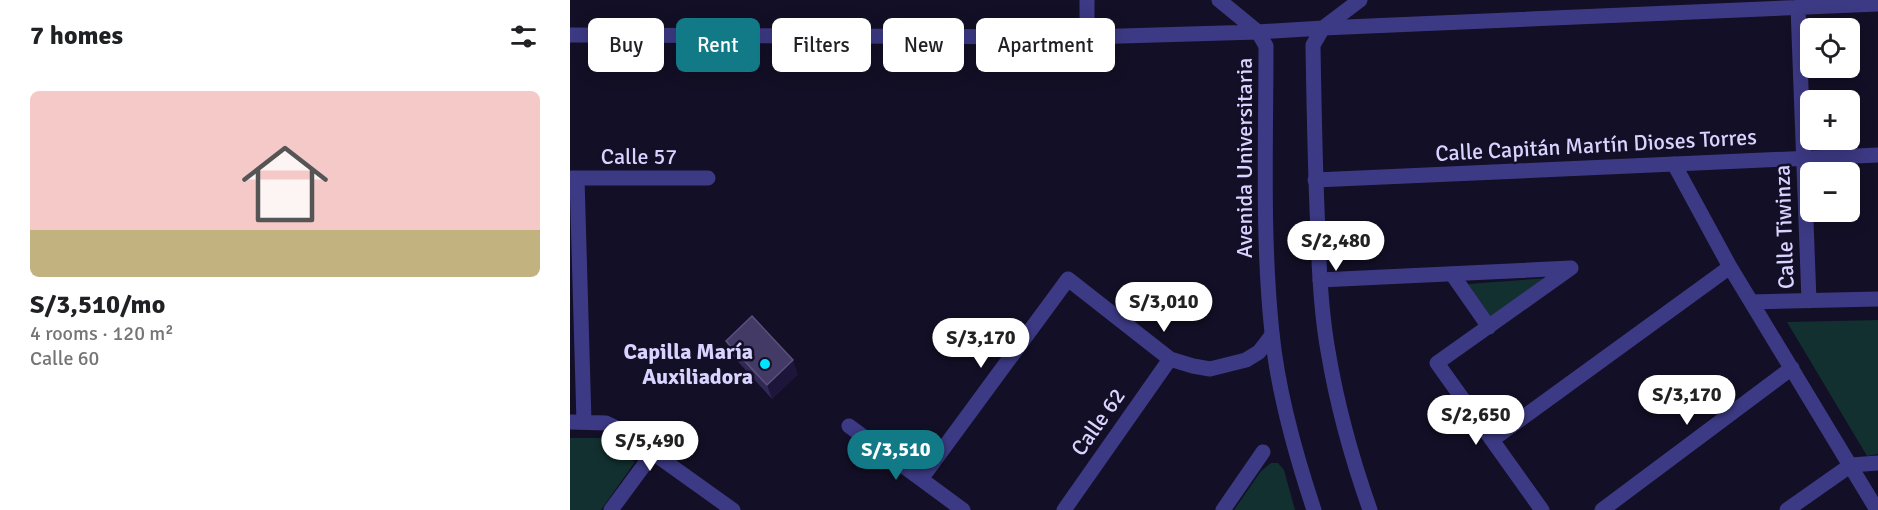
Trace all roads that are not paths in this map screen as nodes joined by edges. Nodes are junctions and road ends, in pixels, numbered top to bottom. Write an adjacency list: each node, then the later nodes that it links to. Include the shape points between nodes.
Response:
1 (1087, 0): 6 (street)
2 (1219, 0): 8 (street, Avenida Universitaria)
3 (1360, 0): 7 (street)
4 (1878, 4): 5 (street)
5 (1798, 7): 7 (street); 13 (street, Calle Tiwinza)
6 (1087, 18)
7 (1323, 28): 8 (street); 17 (street, via 1313,45)
8 (1258, 32): 10 (street); 25 (street, Avenida Universitaria, via 1266,46 1266,262)
9 (570, 35): 11 (street)
10 (1115, 36)
11 (976, 37)
12 (1878, 155): 13 (street, Calle Capitán Martín Dioses Torres)
13 (1804, 159): 14 (street, Calle Capitán Martín Dioses Torres); 22 (street, Calle Tiwinza)
14 (1674, 164): 17 (street, Calle Capitán Martín Dioses Torres); 18 (street)
15 (574, 178): 16 (street, Calle 57); 28 (street)
16 (708, 178)
17 (1315, 180): 20 (street)
18 (1730, 267): 23 (street); 30 (street)
19 (1452, 274): 20 (street); 24 (street); 24 (street, via 1571,268)
20 (1320, 280): 42 (street, via 1328,351 1345,430)
21 (1878, 299): 22 (street)
22 (1809, 301): 23 (street)
23 (1751, 302): 27 (street)
24 (1489, 327): 30 (street, via 1437,363)
25 (1272, 335): 26 (street, via 1259,352 1229,365 1210,369); 41 (street, Avenida Universitaria, via 1281,392)
26 (1170, 359): 35 (street, via 1068,279); 39 (street, Calle 62)
27 (1792, 368): 34 (street); 44 (street)
28 (577, 422): 32 (street, via 606,423)
29 (849, 426): 35 (street)
30 (1492, 440): 43 (street)
31 (1263, 452): 40 (street)
32 (653, 453): 36 (street); 37 (street)
33 (1878, 463): 34 (street)
34 (1851, 465): 45 (street); 46 (street)
35 (921, 478): 38 (street)
36 (611, 510)
37 (733, 510)
38 (963, 510)
39 (1064, 510)
40 (1222, 510)
41 (1314, 510)
42 (1370, 510)
43 (1542, 510)
44 (1602, 510)
45 (1787, 510)
46 (1877, 510)

